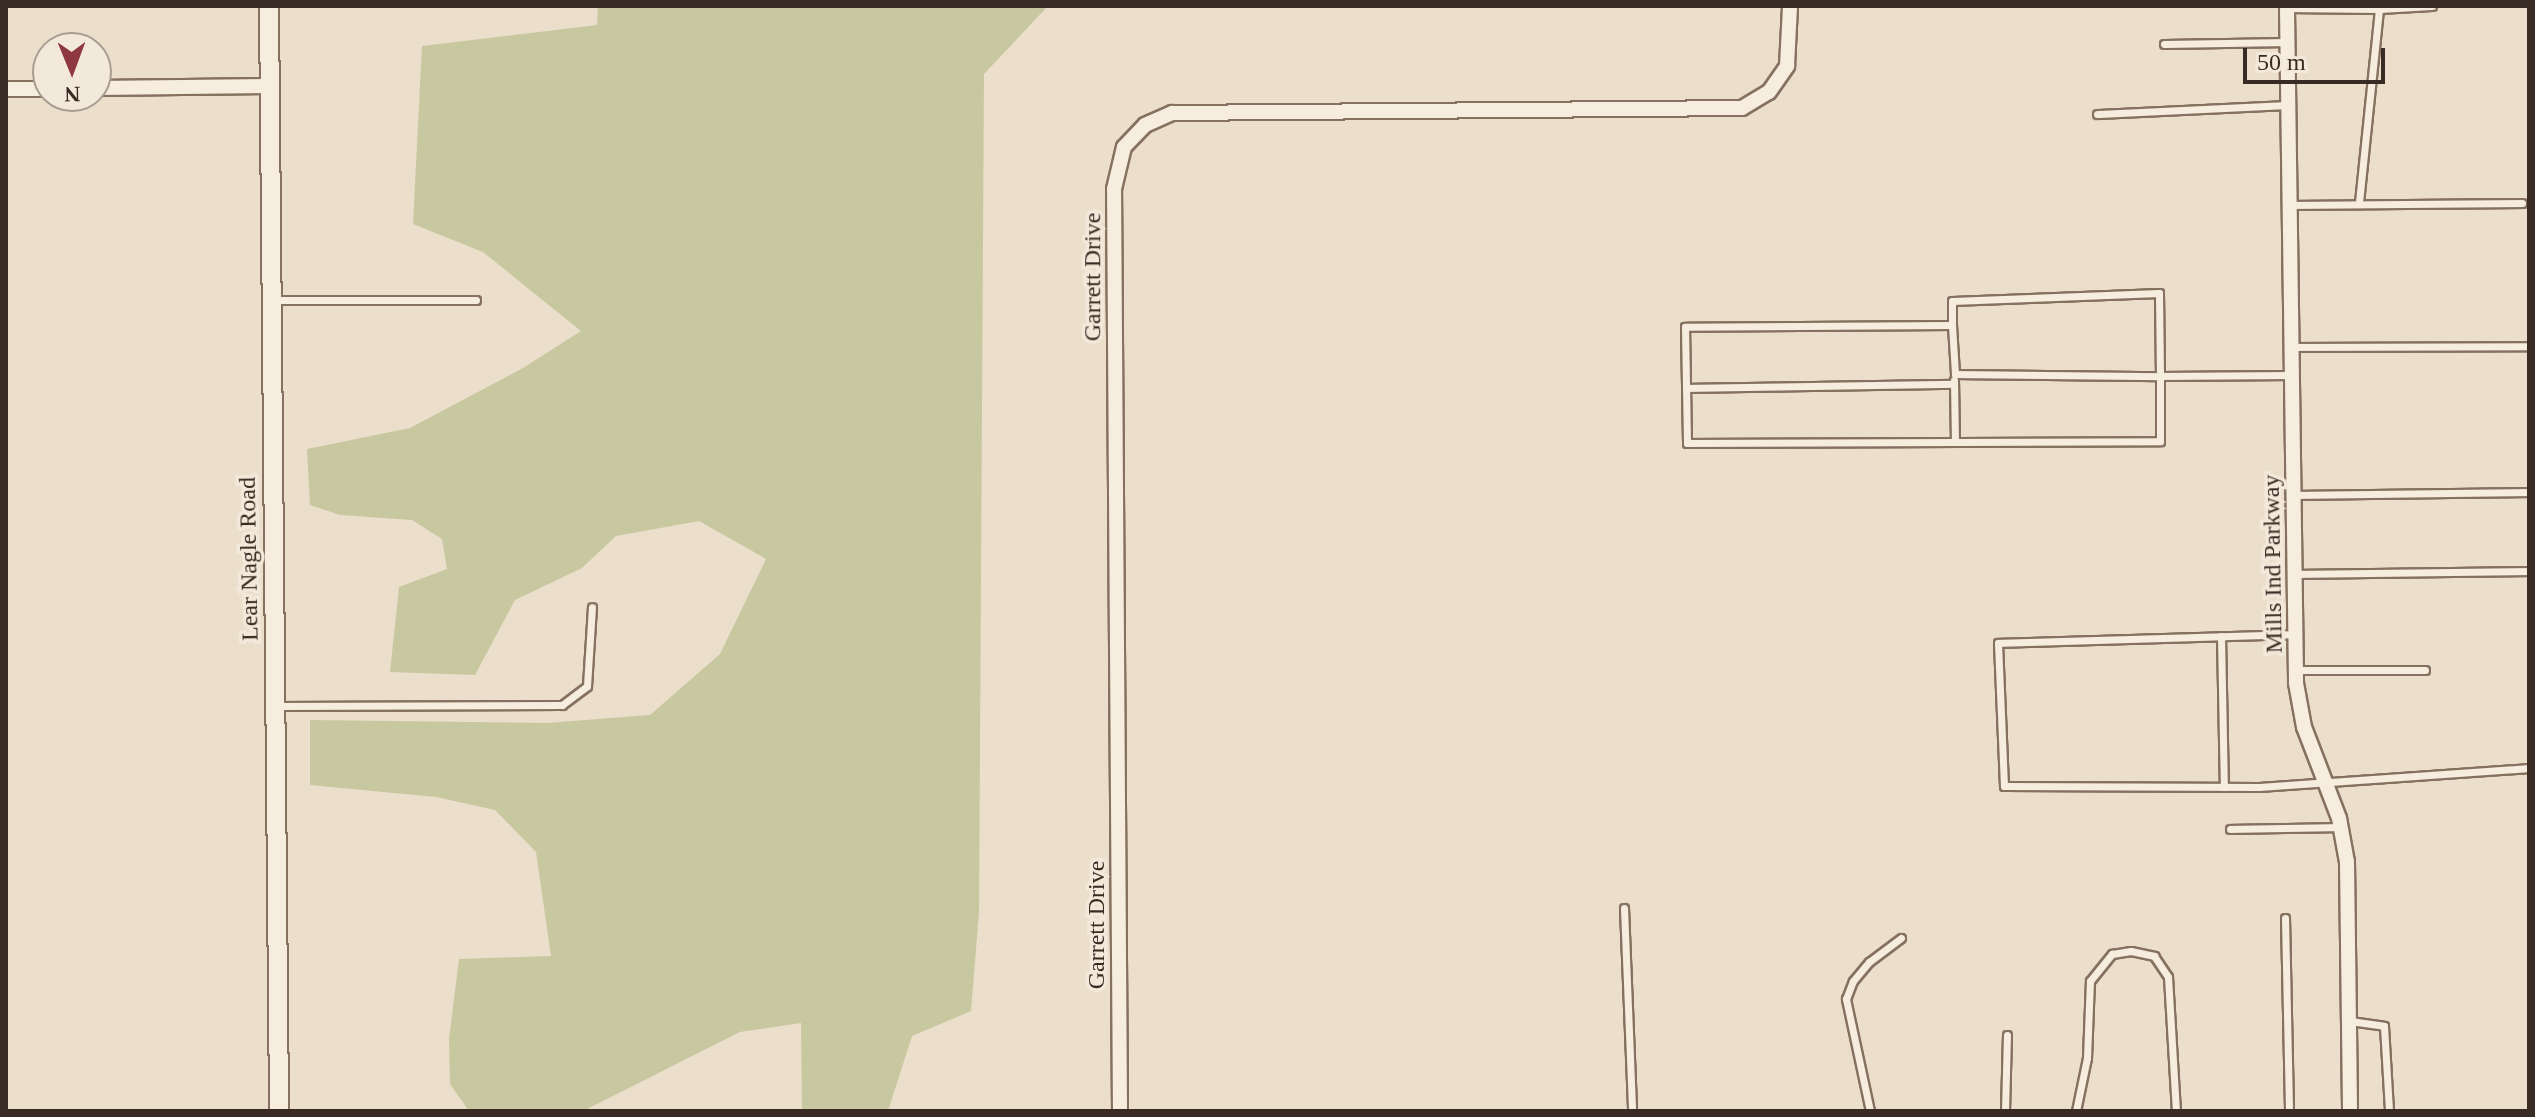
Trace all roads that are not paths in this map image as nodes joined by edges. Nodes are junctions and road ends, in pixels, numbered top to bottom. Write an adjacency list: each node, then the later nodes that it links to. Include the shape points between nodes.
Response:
1 (269, 6): 8 (street, Lear Nagle Road)
2 (1790, 6): 49 (street, Garrett Drive, via 1789,59 1769,92 1736,109 1172,113 1145,125 1124,147 1114,181)
3 (2432, 6): 5 (lane)
4 (2287, 7): 5 (lane); 6 (street, Mills Ind Parkway)
5 (2379, 9): 15 (lane)
6 (2288, 42): 7 (lane); 12 (street, Mills Ind Parkway)
7 (2164, 44)
8 (269, 86): 9 (street); 17 (street, Lear Nagle Road)
9 (112, 88)
10 (6, 89): 11 (street)
11 (32, 89)
12 (2289, 105): 13 (lane); 16 (street, Mills Ind Parkway)
13 (2097, 114)
14 (2522, 203): 15 (lane)
15 (2359, 204): 16 (lane)
16 (2290, 205): 21 (street, Mills Ind Parkway)
17 (271, 300): 18 (lane); 37 (street, Lear Nagle Road)
18 (476, 300)
19 (1952, 325): 22 (lane); 24 (lane, via 1952,301 2159,293); 26 (lane, via 1685,327)
20 (2529, 346): 21 (lane)
21 (2292, 347): 23 (street, Mills Ind Parkway)
22 (1955, 374): 24 (lane); 25 (lane)
23 (2292, 375): 24 (lane); 29 (street, Mills Ind Parkway)
24 (2160, 376): 27 (lane, via 2160,441)
25 (1953, 384): 26 (lane); 27 (lane)
26 (1686, 388): 27 (lane, via 1687,443)
27 (1955, 441)
28 (2529, 492): 29 (lane)
29 (2294, 495): 31 (street, Mills Ind Parkway)
30 (2529, 571): 31 (lane)
31 (2295, 574): 33 (street, Mills Ind Parkway)
32 (592, 607): 37 (lane, via 587,686 562,705)
33 (2295, 634): 34 (lane); 35 (street, Mills Ind Parkway)
34 (2221, 636): 40 (lane); 40 (lane, via 1998,643 2004,786)
35 (2296, 670): 36 (lane); 39 (street, Mills Ind Parkway, via 2304,727)
36 (2425, 670)
37 (275, 706): 48 (street, Lear Nagle Road)
38 (2529, 768): 39 (lane)
39 (2325, 781): 40 (lane); 41 (street, Mills Ind Parkway)
40 (2224, 787)
41 (2341, 827): 42 (lane); 46 (street, Mills Ind Parkway, via 2349,885)
42 (2230, 829)
43 (1624, 908): 50 (lane)
44 (2285, 918): 55 (lane)
45 (1901, 938): 51 (lane, via 1869,962 1846,999)
46 (2350, 1021): 56 (street, Mills Ind Parkway); 57 (lane, via 2384,1026)
47 (2007, 1035): 52 (lane)
48 (279, 1111)
49 (1120, 1111)
50 (1632, 1111)
51 (1870, 1111)
52 (2005, 1111)
53 (2076, 1111): 54 (lane, via 2087,1058 2090,981 2112,954 2131,951 2154,956 2168,977)
54 (2176, 1111)
55 (2289, 1111)
56 (2350, 1111)
57 (2389, 1111)

